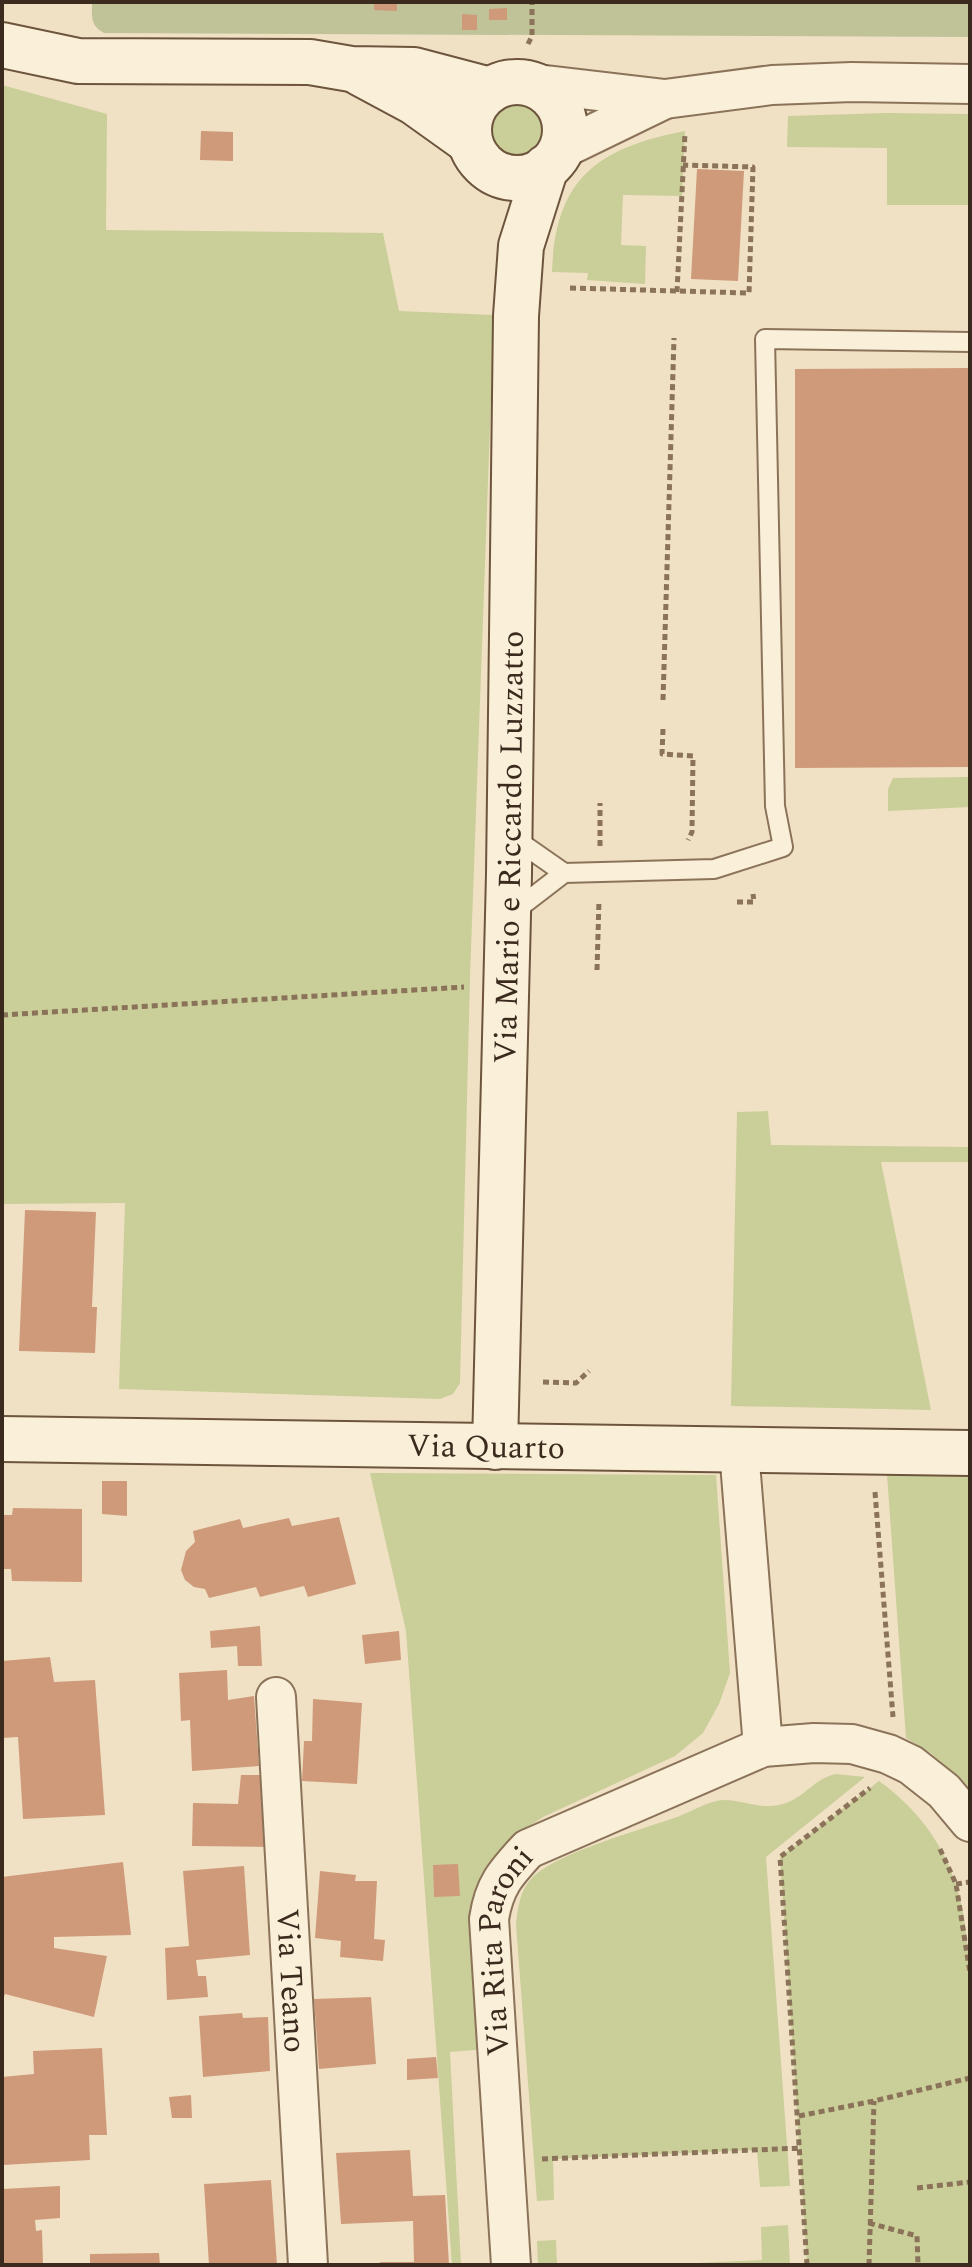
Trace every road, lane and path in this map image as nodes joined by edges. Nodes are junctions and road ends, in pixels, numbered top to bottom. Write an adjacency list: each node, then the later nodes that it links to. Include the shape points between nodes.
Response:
1 (532, 2): 4 (path, via 532,36)
2 (2, 45): 3 (street, via 78,61 310,62)
3 (351, 69): 4 (street); 8 (street, via 414,102)
4 (514, 75): 6 (street); 8 (street, via 482,96 472,113 469,133); 9 (street, via 543,89 562,114 565,129)
5 (970, 84): 6 (street, via 772,85)
6 (665, 99): 9 (street)
7 (685, 131): 10 (path)
8 (483, 158): 9 (street, via 522,177); 11 (street, Via Mario e Riccardo Luzzatto)
9 (553, 158): 11 (street, Via Mario e Riccardo Luzzatto)
10 (683, 165): 13 (path); 13 (path, via 753,167 749,293)
11 (521, 246): 19 (street, Via Mario e Riccardo Luzzatto)
12 (570, 288): 13 (path)
13 (677, 292)
14 (674, 338): 16 (path)
15 (970, 342): 22 (lane, via 765,339 775,806 783,847 714,869)
16 (663, 700)
17 (663, 729): 21 (path, via 662,754 693,756 692,832)
18 (600, 803): 20 (path, via 600,842)
19 (509, 835): 22 (lane); 26 (street, Via Mario e Riccardo Luzzatto)
20 (614, 844)
21 (681, 848)
22 (564, 873): 26 (lane)
23 (753, 894): 25 (path, via 754,902)
24 (599, 901): 27 (path)
25 (737, 902)
26 (508, 916): 28 (street, Via Mario e Riccardo Luzzatto)
27 (597, 970)
28 (506, 984): 29 (path); 33 (street, Via Mario e Riccardo Luzzatto)
29 (2, 1015)
30 (589, 1371): 31 (path, via 576,1383)
31 (543, 1382)
32 (2, 1439): 33 (street, Via Quarto)
33 (495, 1447): 34 (street, Via Quarto)
34 (739, 1450): 35 (street, Via Quarto); 39 (street)
35 (970, 1453)
36 (875, 1488): 38 (path)
37 (276, 1697): 54 (street, Via Teano)
38 (893, 1724)
39 (763, 1747): 41 (street, Via Rita Paroni, via 852,1744 888,1754 944,1791); 55 (street, Via Rita Paroni, via 552,1837 528,1849 502,1877 489,1919)
40 (879, 1781): 48 (path, via 780,1857)
41 (970, 1822)
42 (933, 1837): 44 (path)
43 (970, 1882): 44 (path)
44 (956, 1884): 45 (path)
45 (970, 1973)
46 (970, 2078): 47 (path)
47 (874, 2101): 48 (path); 53 (path)
48 (799, 2116): 49 (path)
49 (801, 2148): 50 (path); 56 (path)
50 (533, 2160)
51 (970, 2182): 52 (path)
52 (917, 2188)
53 (869, 2223): 57 (path); 58 (path, via 917,2236)
54 (308, 2265)
55 (511, 2265)
56 (807, 2265)
57 (869, 2265)
58 (918, 2265)

